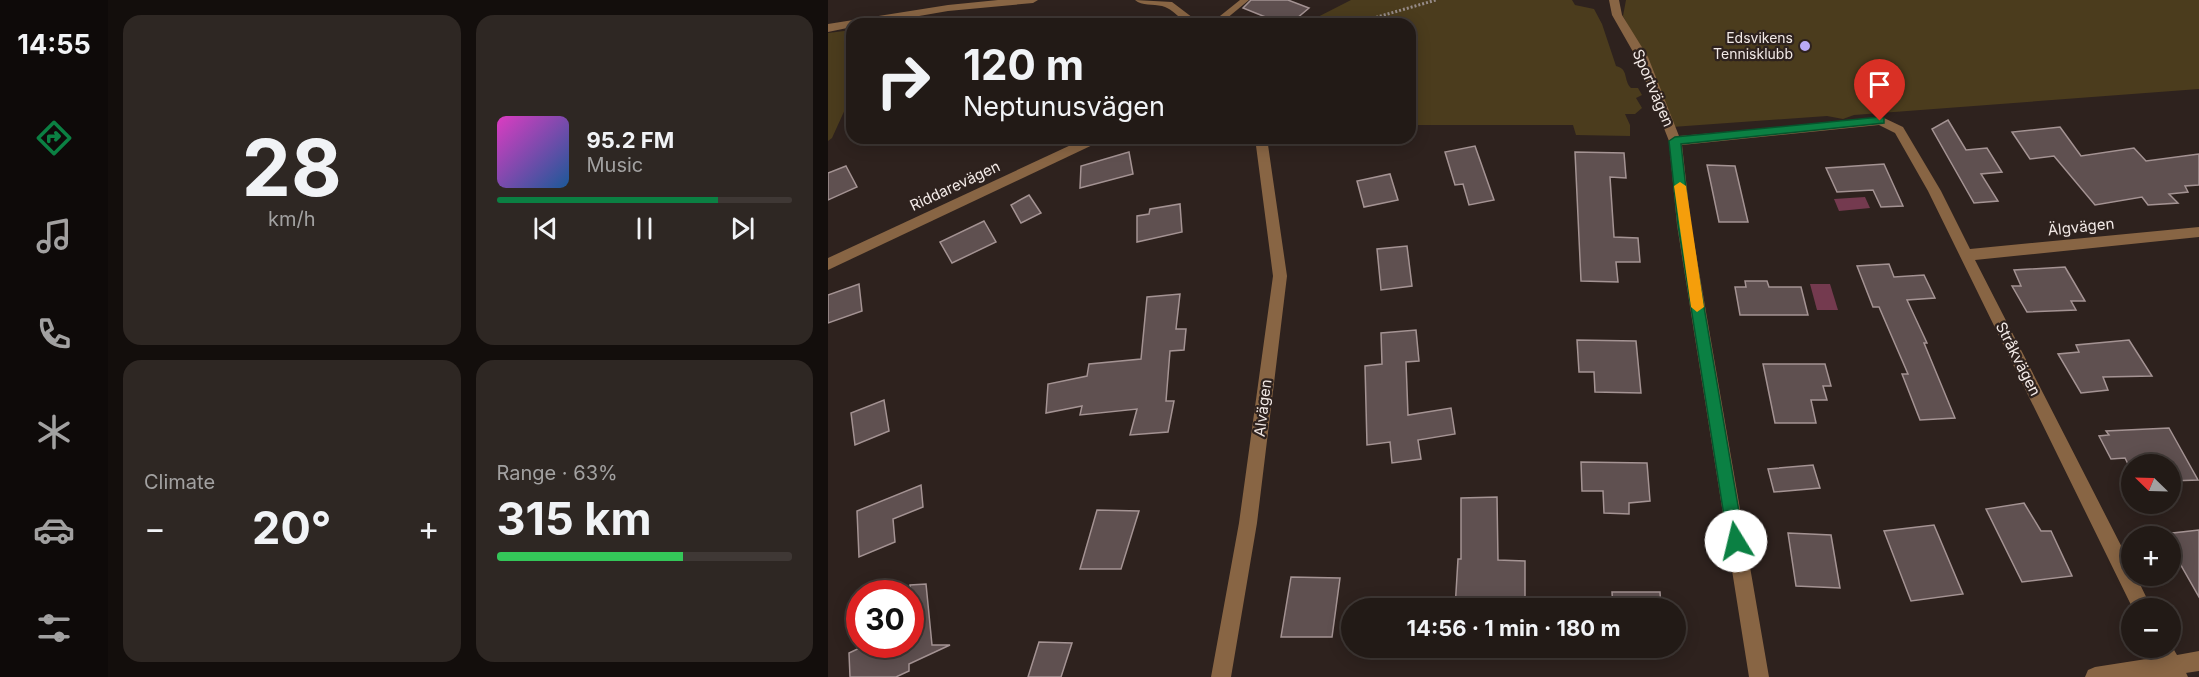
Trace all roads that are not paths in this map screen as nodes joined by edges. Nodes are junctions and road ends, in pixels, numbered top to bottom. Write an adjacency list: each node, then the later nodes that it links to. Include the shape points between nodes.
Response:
1 (1033, 0): 5 (street)
2 (1140, 0): 6 (street, via 1168,4)
3 (1245, 0): 7 (lane)
4 (1614, 0): 10 (street, Sportvägen, via 1617,15 1642,57)
5 (888, 18)
6 (1187, 18)
7 (1222, 18)
8 (846, 25): 9 (street)
9 (828, 28)
10 (1675, 141): 14 (street, Stråkvägen, via 1880,121 1899,130); 20 (street, Sportvägen, via 1684,225)
11 (1084, 144): 15 (street, Riddarevägen)
12 (1263, 144): 19 (street, Alvägen, via 1280,276 1248,524)
13 (2199, 232): 14 (street, Älgvägen)
14 (1966, 255): 16 (street, Stråkvägen)
15 (828, 264)
16 (2138, 598)
17 (2199, 661): 18 (street)
18 (2171, 663): 21 (street)
19 (1221, 677)
20 (1759, 677)
21 (2095, 677)

